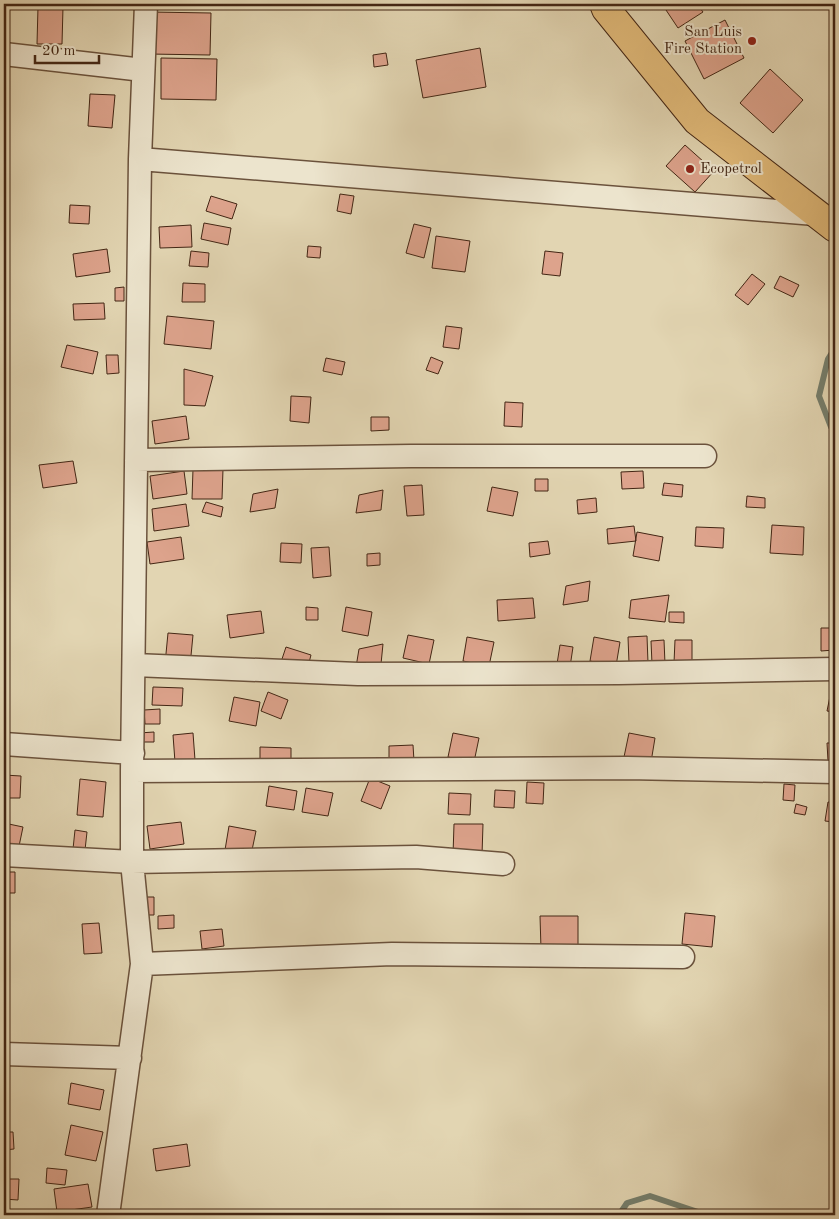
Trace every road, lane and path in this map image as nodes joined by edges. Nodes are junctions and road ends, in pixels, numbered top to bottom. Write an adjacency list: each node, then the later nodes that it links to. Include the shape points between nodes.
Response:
1 (146, 4): 4 (street)
2 (604, 4): 6 (main road, via 697,121)
3 (4, 54): 4 (street)
4 (143, 70): 5 (street)
5 (140, 159): 6 (street); 8 (street)
6 (825, 221)
7 (705, 456): 8 (street)
8 (136, 460): 9 (street)
9 (134, 665): 10 (street, via 358,674); 12 (street)
10 (835, 669)
11 (4, 744): 12 (street)
12 (133, 762): 13 (street); 15 (street)
13 (835, 772)
14 (4, 854): 15 (street)
15 (132, 862): 16 (street, via 416,857); 18 (street)
16 (503, 864)
17 (682, 957): 18 (street, via 392,954)
18 (142, 964): 20 (street)
19 (4, 1054): 20 (street)
20 (130, 1058): 21 (street)
21 (108, 1215)

